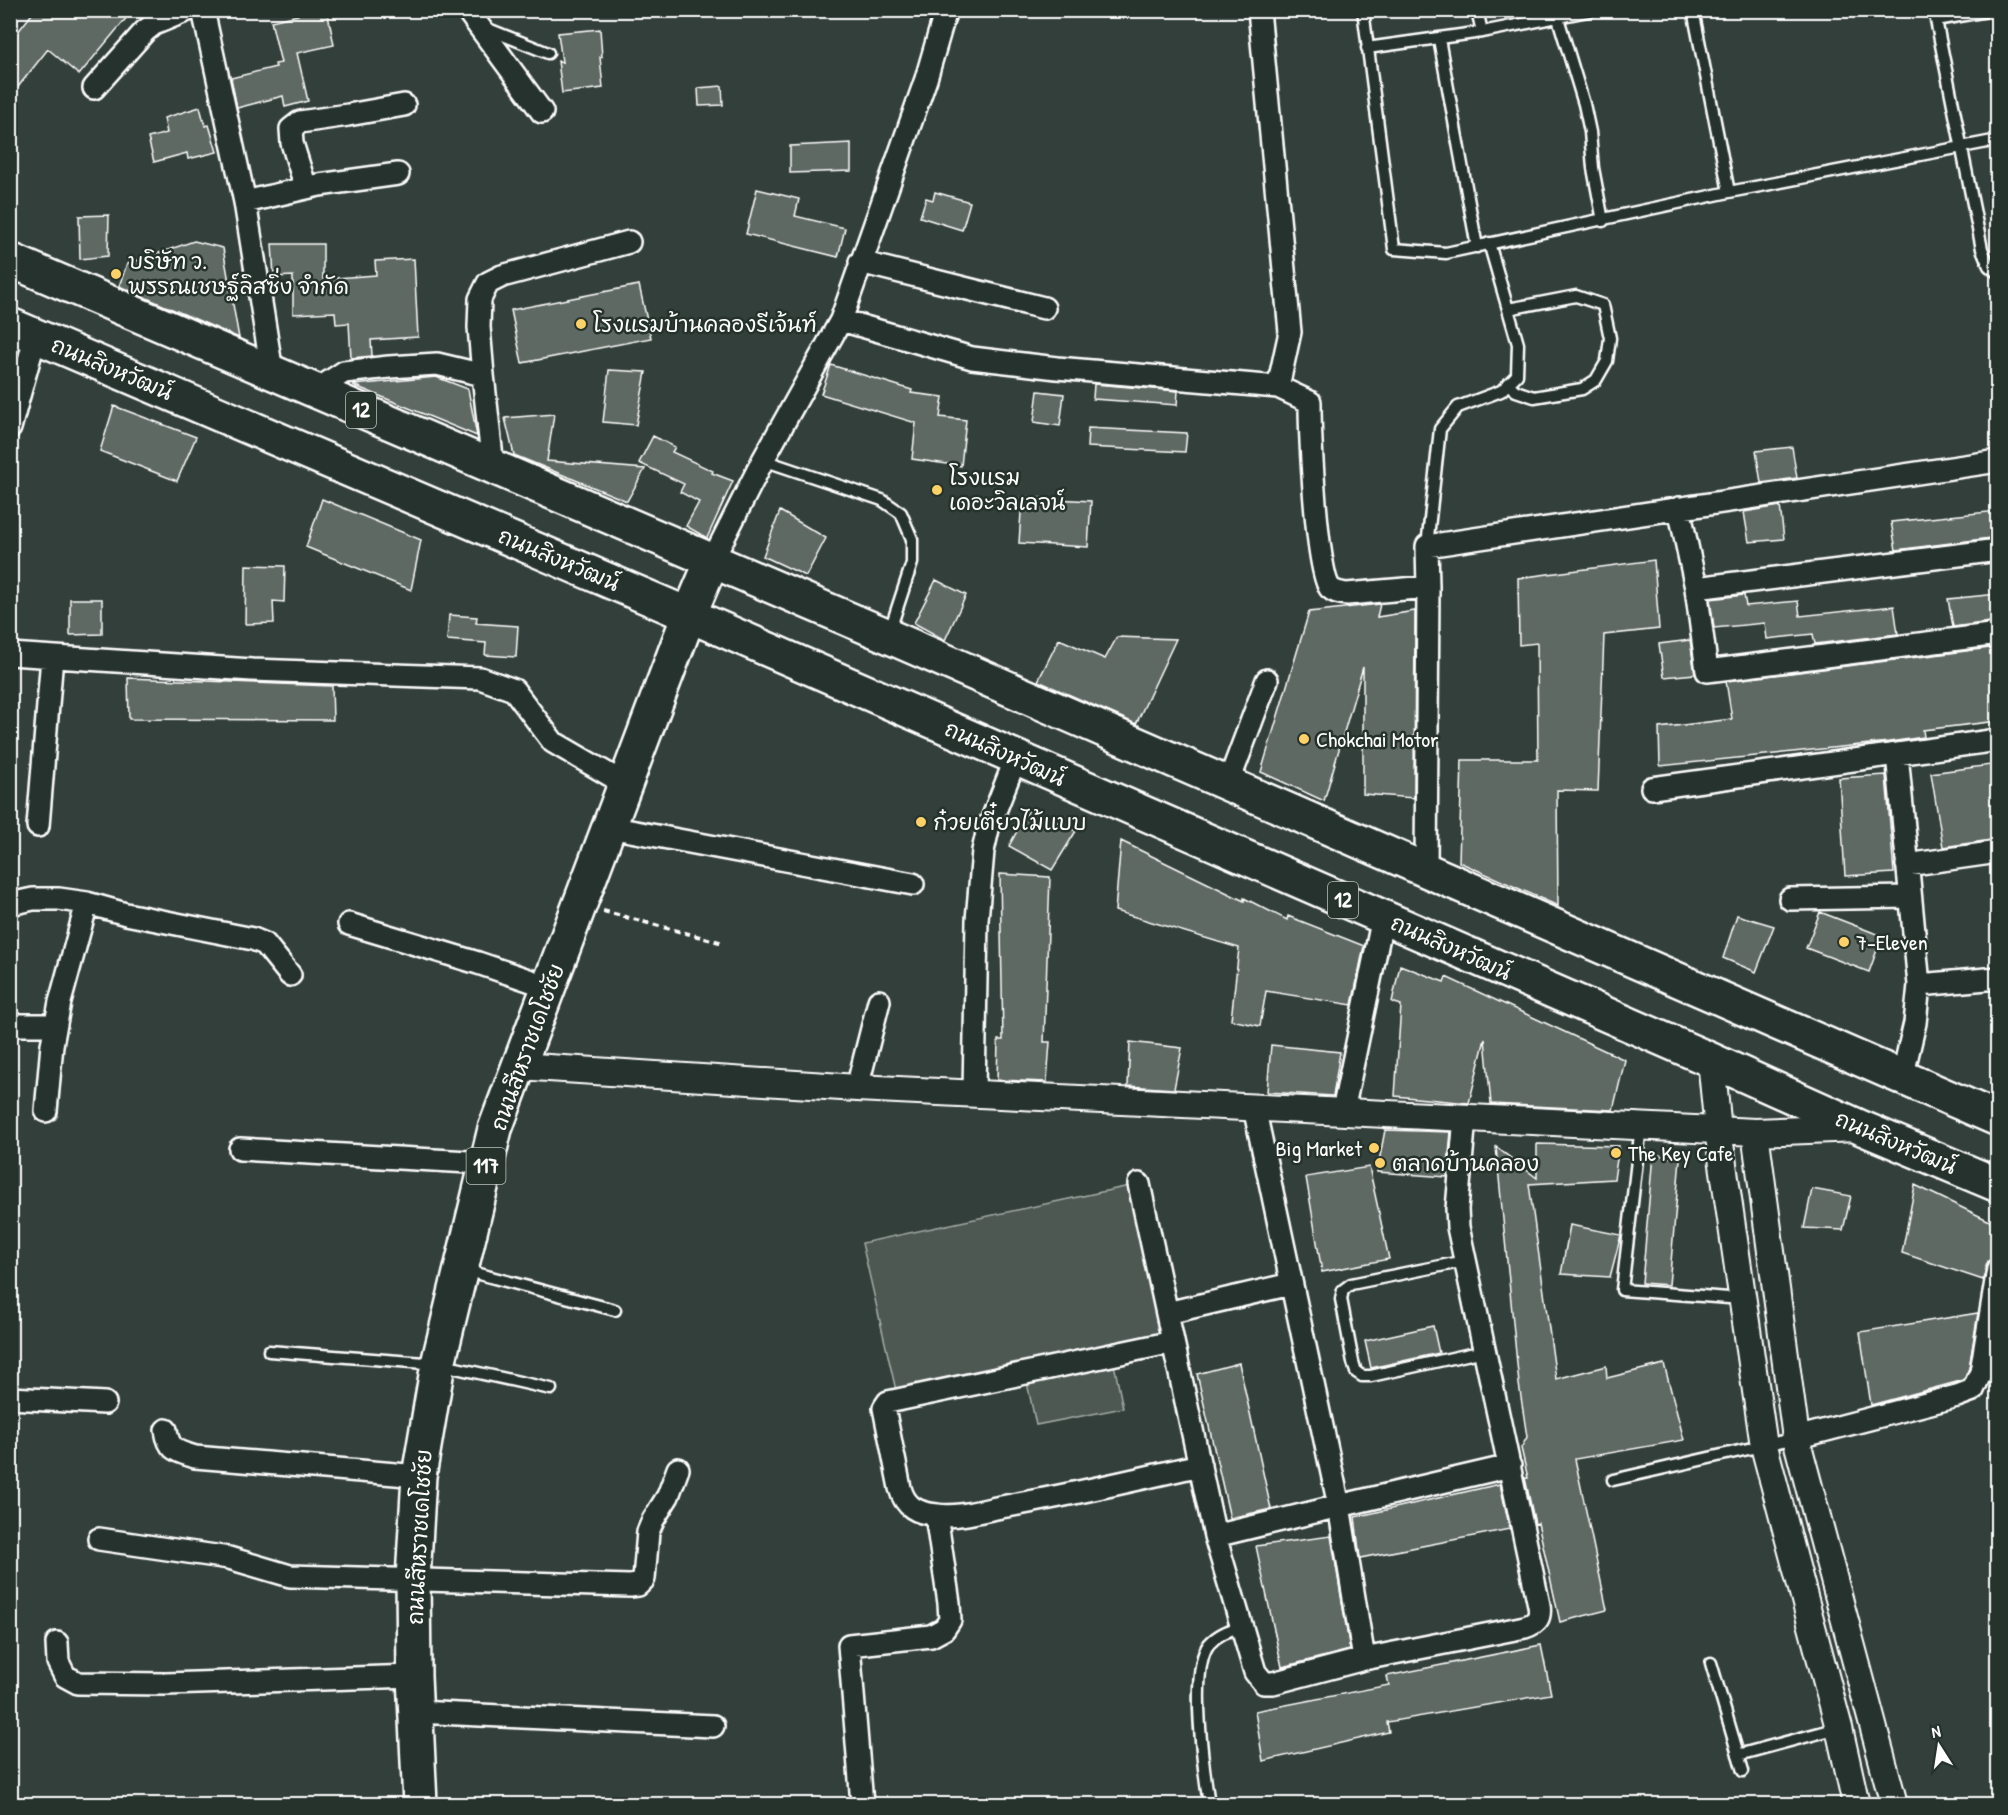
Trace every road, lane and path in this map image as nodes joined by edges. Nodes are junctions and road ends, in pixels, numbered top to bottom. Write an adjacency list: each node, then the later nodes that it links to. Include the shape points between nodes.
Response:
1 (188, 10): 17 (street, via 154,24)
2 (203, 10): 25 (street)
3 (946, 10): 30 (street, via 926,79)
4 (1259, 10): 39 (street, via 1290,332)
5 (1363, 10): 15 (lane)
6 (1477, 10): 13 (lane)
7 (1593, 10): 12 (lane)
8 (1693, 10): 24 (lane)
9 (1993, 10): 10 (lane)
10 (1935, 15): 21 (lane)
11 (472, 18): 16 (lane); 19 (street)
12 (1558, 18): 13 (lane); 26 (lane, via 1584,104)
13 (1482, 32): 14 (lane)
14 (1439, 39): 15 (lane); 28 (lane)
15 (1367, 48): 28 (lane, via 1394,249 1446,253)
16 (548, 53)
17 (94, 88)
18 (404, 105): 23 (street, via 300,122 291,129)
19 (542, 112)
20 (1998, 140): 21 (lane)
21 (1961, 146): 24 (lane); 31 (lane, via 1985,259)
22 (398, 174): 23 (street)
23 (306, 188): 25 (street)
24 (1729, 192): 26 (lane)
25 (245, 202): 36 (street)
26 (1603, 221): 28 (lane)
27 (629, 242): 37 (street, via 488,283 480,299)
28 (1483, 245): 33 (lane)
29 (10, 260): 36 (main road, 12)
30 (860, 262): 32 (street); 34 (street)
31 (1998, 273)
32 (1044, 308)
33 (1508, 309): 38 (lane, via 1518,344 1517,375); 38 (lane, via 1576,296 1603,305 1610,338 1607,361 1596,380 1582,389 1534,397)
34 (841, 320): 39 (street, via 972,358); 42 (street)
35 (23, 330): 41 (street); 51 (main road, ถนนสิงหวัฒน์ / 12)
36 (272, 372): 40 (main road, 12)
37 (483, 375): 40 (street, via 437,364 389,367 344,372); 44 (street)
38 (1508, 384): 46 (lane, via 1501,391 1458,407 1440,429)
39 (1278, 387): 49 (street, via 1310,402 1323,572 1330,588 1347,594)
40 (315, 391): 44 (main road, 12)
41 (10, 428)
42 (763, 460): 48 (street); 53 (lane, via 882,500 901,513 912,539 912,563)
43 (1998, 461): 45 (street)
44 (493, 466): 48 (main road, 12)
45 (1679, 508): 46 (street); 50 (street)
46 (1427, 546): 49 (street)
47 (1998, 550): 50 (street)
48 (712, 561): 51 (main road, ถนนสีหราชเดโชชัย / 117); 53 (main road, 12)
49 (1428, 587): 67 (street)
50 (1696, 588): 52 (street, via 1707,671)
51 (689, 615): 59 (main road, ถนนสิงหวัฒน์ / 12); 60 (main road, ถนนสีหราชเดโชชัย / 117)
52 (1998, 634)
53 (888, 636): 61 (main road, 12)
54 (10, 654): 55 (street)
55 (52, 657): 60 (street, via 252,670 480,678 514,690 553,742); 63 (street)
56 (1267, 680): 61 (street)
57 (1998, 740): 58 (street)
58 (1896, 754): 62 (street); 66 (street)
59 (1017, 758): 74 (main road, ถนนสิงหวัฒน์ / 12); 88 (street, via 983,851 977,920)
60 (625, 784): 64 (main road, ถนนสีหราชเดโชชัย / 117)
61 (1228, 784): 67 (main road, 12)
62 (1652, 788)
63 (38, 826)
64 (609, 827): 68 (street); 73 (main road, ถนนสีหราชเดโชชัย / 117)
65 (1998, 852): 66 (street)
66 (1907, 865): 69 (street)
67 (1426, 871): 86 (main road, 12)
68 (913, 884)
69 (1910, 897): 70 (street); 79 (street)
70 (1790, 898)
71 (87, 903): 72 (street, via 59,899); 77 (street, via 253,939 264,944); 83 (street)
72 (10, 904)
73 (579, 905): 76 (path); 80 (main road, ถนนสีหราชเดโชชัย / 117)
74 (1383, 917): 84 (main road, ถนนสิงหวัฒน์ / 12); 90 (street)
75 (349, 924): 80 (street)
76 (723, 942)
77 (290, 975)
78 (1998, 978): 79 (street)
79 (1919, 985): 86 (street)
80 (549, 987): 85 (main road, ถนนสีหราชเดโชชัย / 117)
81 (879, 1001): 87 (street)
82 (10, 1025): 83 (street)
83 (56, 1025): 91 (street)
84 (1711, 1060): 95 (main road, ถนนสิงหวัฒน์ / 12); 96 (street)
85 (518, 1066): 87 (street); 99 (main road, ถนนสีหราชเดโชชัย / 117)
86 (1902, 1078): 93 (main road, 12)
87 (857, 1088): 88 (street)
88 (974, 1094): 89 (street)
89 (1254, 1107): 90 (street); 105 (street)
90 (1343, 1111): 92 (street)
91 (46, 1112)
92 (1465, 1117): 94 (street); 102 (street, via 1457,1218)
93 (1998, 1119)
94 (1641, 1126): 96 (street); 106 (lane, via 1622,1290)
95 (1862, 1128): 97 (street); 101 (main road, ถนนสิงหวัฒน์ / 12)
96 (1718, 1130): 97 (street); 106 (street)
97 (1755, 1132): 117 (street)
98 (240, 1149): 99 (street)
99 (487, 1163): 103 (main road, ถนนสีหราชเดโชชัย / 117)
100 (1139, 1184): 108 (street)
101 (1998, 1185)
102 (1465, 1261): 111 (street); 111 (lane, via 1351,1284 1343,1290 1341,1299 1353,1362 1356,1372 1371,1376)
103 (461, 1269): 107 (lane); 112 (main road, ถนนสีหราชเดโชชัย / 117)
104 (1998, 1269): 117 (street, via 1981,1372 1973,1390)
105 (1291, 1284): 108 (street); 124 (street)
106 (1743, 1299): 118 (street)
107 (615, 1310)
108 (1167, 1313): 109 (street)
109 (1173, 1342): 119 (street); 125 (street, via 886,1403 903,1500)
110 (269, 1351): 112 (lane)
111 (1484, 1351): 120 (street)
112 (438, 1364): 113 (lane); 122 (main road, ถนนสีหราชเดโชชัย / 117)
113 (551, 1389)
114 (10, 1398): 115 (street)
115 (105, 1403)
116 (166, 1430): 122 (street, via 175,1451 195,1457)
117 (1796, 1437): 118 (lane); 143 (street)
118 (1764, 1446): 123 (lane); 136 (street)
119 (1200, 1465): 125 (street, via 1058,1498); 126 (street)
120 (1510, 1466): 124 (street); 131 (street, via 1539,1605 1537,1621 1525,1627)
121 (678, 1469): 128 (street, via 648,1532 644,1579 638,1585)
122 (419, 1476): 128 (main road, ถนนสีหราชเดโชชัย / 117)
123 (1612, 1480)
124 (1339, 1506): 126 (street); 131 (street)
125 (936, 1515): 140 (street, via 950,1612 944,1629 931,1636 849,1645)
126 (1215, 1536): 129 (street)
127 (99, 1539): 128 (street, via 230,1558 290,1576)
128 (413, 1580): 133 (main road, ถนนสีหราชเดโชชัย / 117)
129 (1241, 1626): 131 (street, via 1256,1672 1264,1683); 141 (lane, via 1216,1637 1203,1655 1200,1730)
130 (57, 1643): 133 (street, via 64,1676 78,1683)
131 (1364, 1659)
132 (1712, 1664): 137 (lane)
133 (414, 1676): 134 (main road, ถนนสีหราชเดโชชัย / 117)
134 (416, 1712): 135 (street); 139 (main road, ถนนสีหราชเดโชชัย / 117)
135 (713, 1726)
136 (1839, 1728): 137 (lane); 142 (street)
137 (1738, 1755): 138 (lane)
138 (1743, 1771)
139 (420, 1804)
140 (862, 1804)
141 (1209, 1804)
142 (1856, 1804)
143 (1894, 1804)

